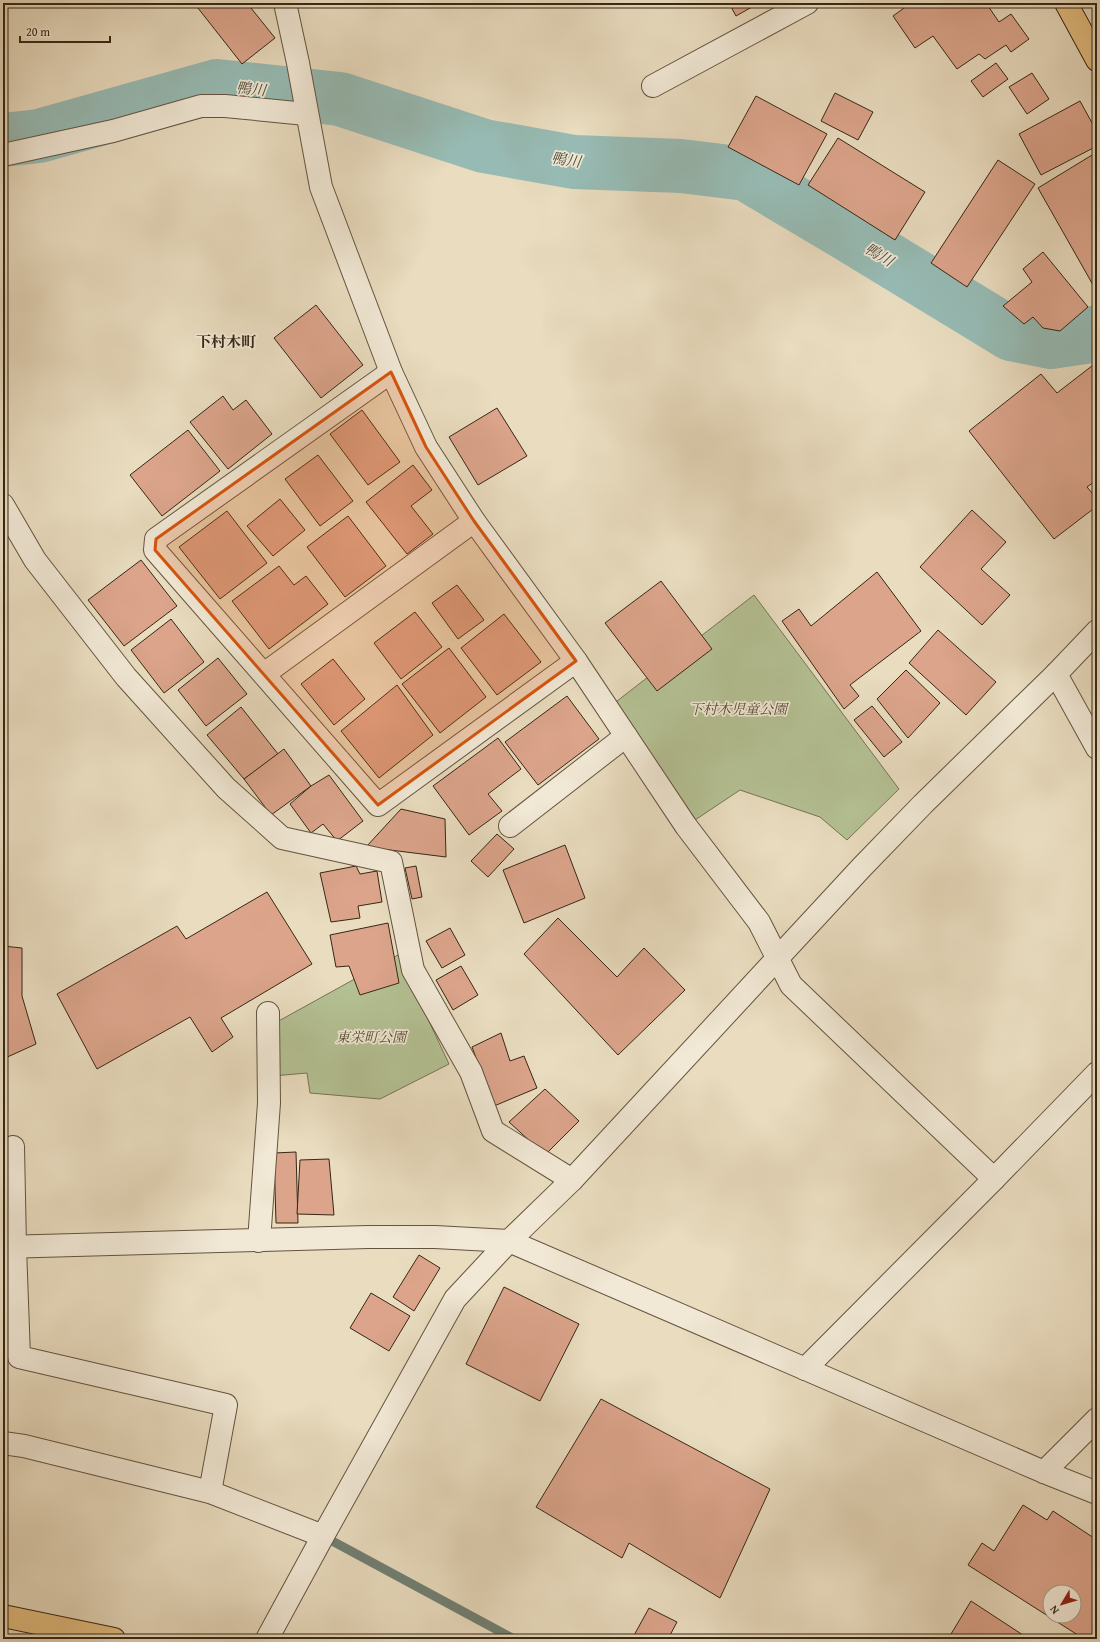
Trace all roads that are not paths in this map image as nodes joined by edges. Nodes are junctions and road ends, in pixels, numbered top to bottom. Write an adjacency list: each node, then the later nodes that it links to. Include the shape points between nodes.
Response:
1 (285, 3): 6 (street)
2 (807, 3): 5 (street)
3 (1072, 6): 4 (main road)
4 (1097, 60)
5 (653, 86)
6 (306, 114): 7 (street, via 201,106 113,131); 8 (street, via 320,187)
7 (3, 155)
8 (391, 372): 10 (street, via 426,447); 13 (street, via 156,539 155,550)
9 (3, 505): 23 (street, via 34,560 126,677 226,788 282,838 391,862 413,970 471,1072 493,1131)
10 (474, 521): 12 (street); 13 (street)
11 (1097, 631): 14 (street)
12 (576, 661): 13 (street, via 378,805); 15 (street)
13 (264, 674)
14 (1056, 674): 16 (street); 18 (street, via 923,804)
15 (626, 736): 17 (street); 18 (street, via 686,826 759,922)
16 (1097, 748)
17 (510, 826)
18 (779, 959): 22 (street, via 791,985); 23 (street)
19 (268, 1013): 24 (street, via 269,1103)
20 (1097, 1073): 22 (street)
21 (13, 1147): 26 (street)
22 (994, 1179): 27 (street)
23 (572, 1180): 25 (street)
24 (259, 1241): 25 (street, via 435,1237); 26 (street)
25 (509, 1242): 27 (street); 33 (street, via 455,1299)
26 (9, 1247): 31 (street, via 19,1357 226,1405)
27 (805, 1369): 30 (street)
28 (1097, 1419): 30 (street)
29 (3, 1443): 31 (street)
30 (1044, 1472): 32 (street)
31 (210, 1492): 33 (street)
32 (1097, 1493)
33 (323, 1536): 36 (street)
34 (3, 1616): 35 (main road)
35 (114, 1639)
36 (267, 1639)

